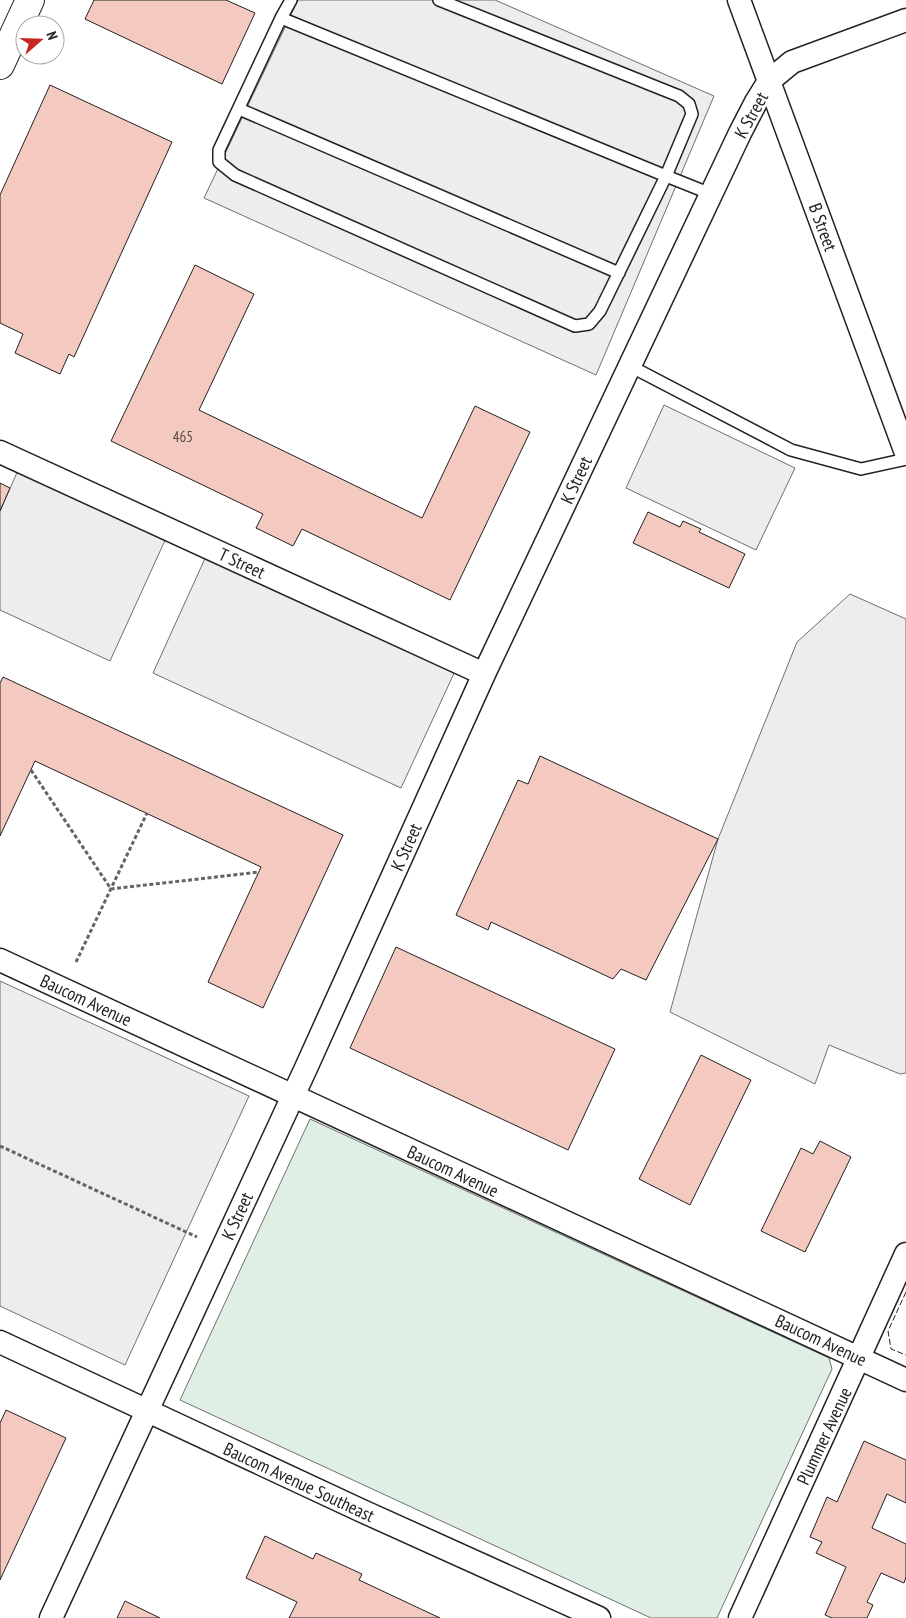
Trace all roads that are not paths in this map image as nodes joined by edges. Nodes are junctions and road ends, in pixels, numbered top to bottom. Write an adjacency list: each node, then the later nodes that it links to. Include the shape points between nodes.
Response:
1 (30, 0): 7 (street)
2 (291, 0): 5 (lane)
3 (439, 0): 10 (lane, via 680,96 689,104 692,114)
4 (739, 0): 8 (street, B Street)
5 (281, 18): 9 (lane); 10 (lane)
6 (906, 20): 8 (street, K Street, via 792,62)
7 (0, 65)
8 (769, 81): 11 (street, K Street); 15 (street, B Street)
9 (239, 109): 12 (lane); 12 (lane, via 220,150 219,162 235,175 575,326 589,324 600,311)
10 (666, 176): 11 (lane); 12 (lane)
11 (711, 194): 13 (street, K Street)
12 (619, 273)
13 (630, 366): 16 (lane, via 791,450 861,469); 17 (street, K Street)
14 (0, 452): 17 (street, T Street)
15 (906, 453)
16 (906, 459)
17 (484, 674): 19 (street, K Street)
18 (0, 960): 19 (street, Baucom Avenue)
19 (293, 1096): 22 (street, Baucom Avenue); 24 (street, K Street)
20 (906, 1254): 22 (street, Plummer Avenue)
21 (0, 1342): 24 (street, Baucom Avenue Southeast)
22 (860, 1358): 23 (street, Baucom Avenue); 27 (street, Plummer Avenue)
23 (906, 1380)
24 (147, 1411): 25 (street, K Street); 26 (street, Baucom Avenue Southeast)
25 (51, 1618)
26 (599, 1618)
27 (740, 1618)

